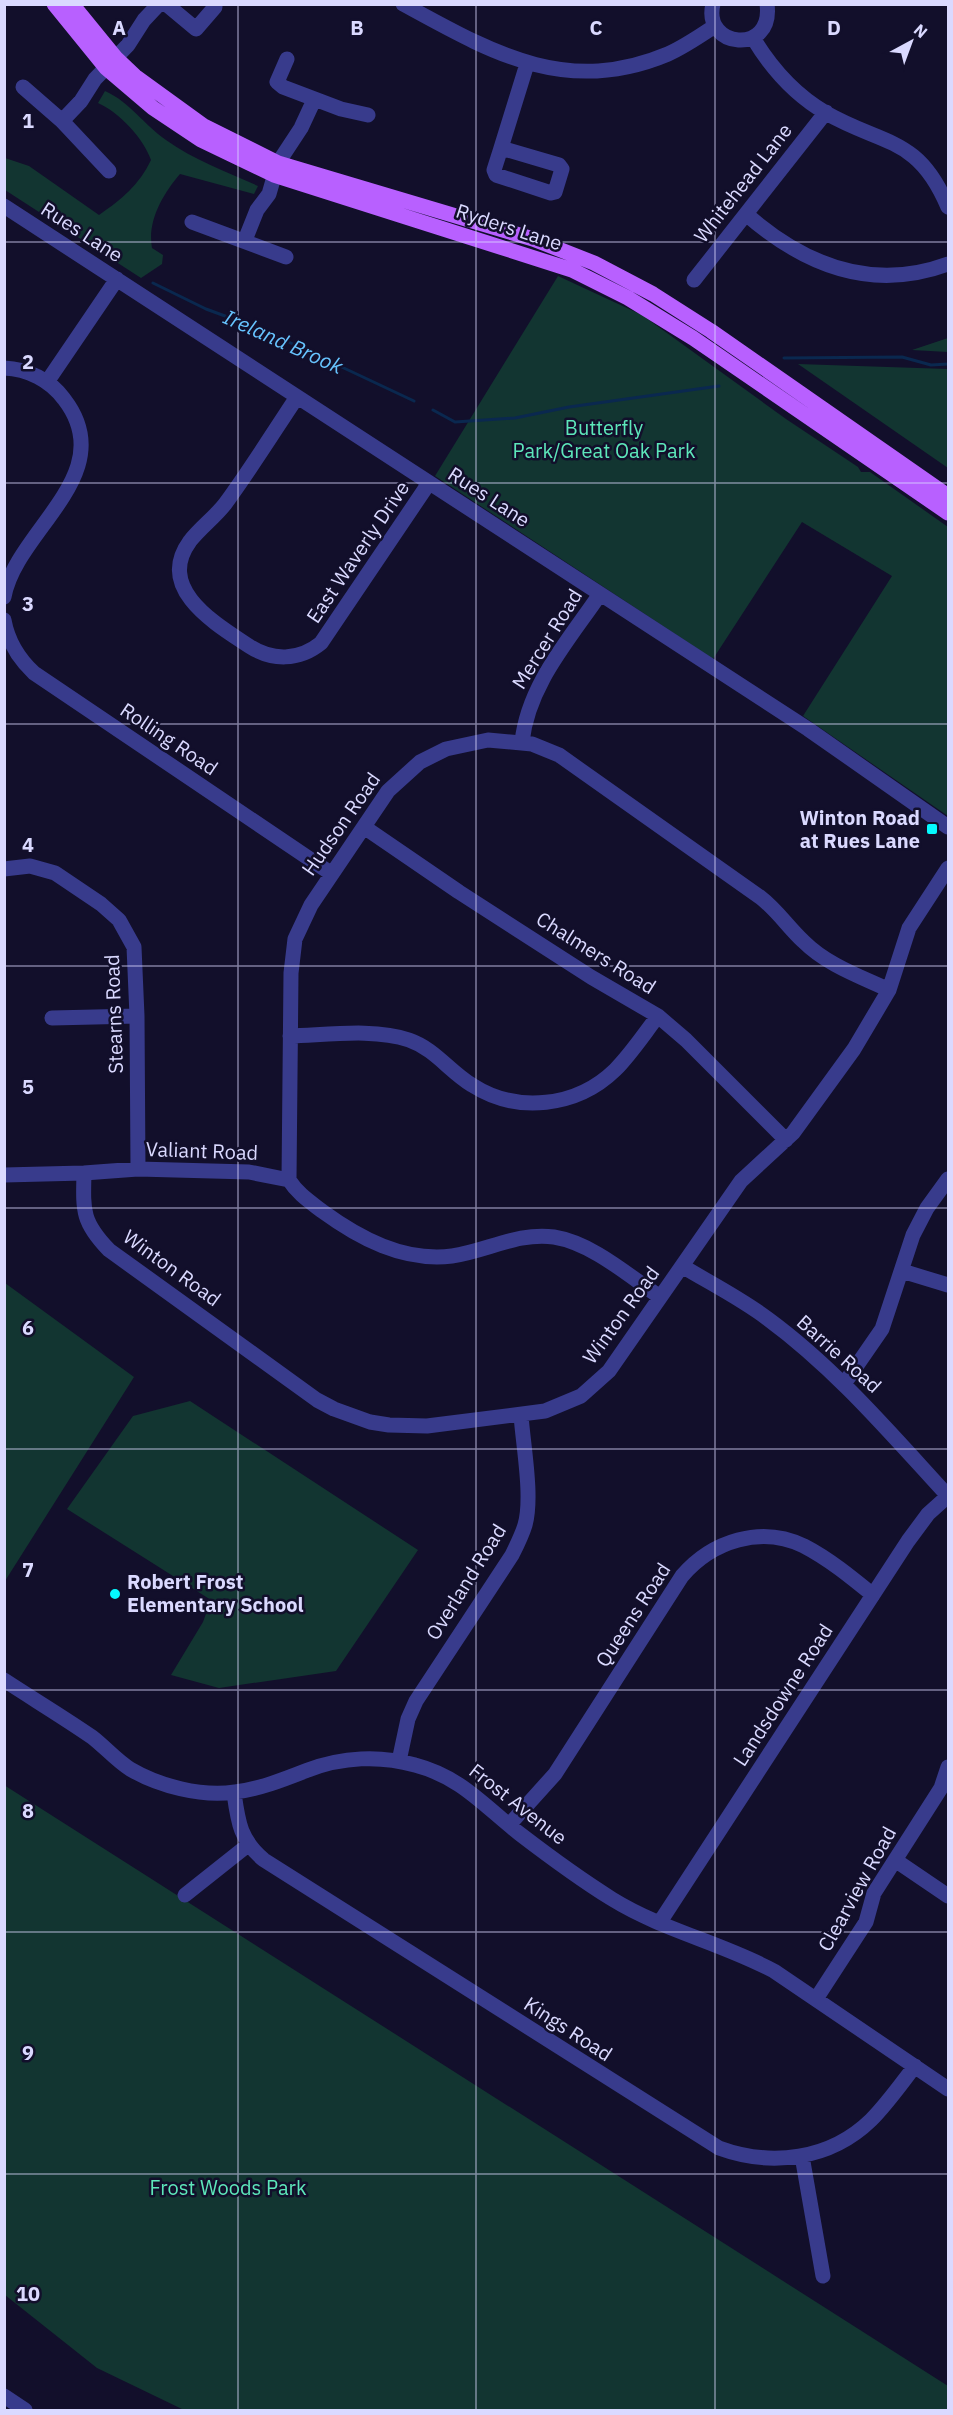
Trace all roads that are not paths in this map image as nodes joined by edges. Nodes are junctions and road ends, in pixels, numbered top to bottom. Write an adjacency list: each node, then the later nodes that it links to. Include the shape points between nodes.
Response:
1 (54, 4): 12 (main road, Ryders Lane)
2 (72, 4): 12 (main road, Ryders Lane)
3 (159, 4): 12 (street)
4 (166, 4): 8 (street, via 196,29)
5 (403, 4): 13 (street, via 467,39)
6 (713, 4): 9 (street)
7 (768, 5): 10 (street, via 766,24)
8 (215, 7)
9 (715, 26): 10 (street, via 727,38); 13 (street, via 669,54 625,67 578,71)
10 (753, 38): 16 (street, via 762,55 790,87)
11 (287, 58): 15 (street, via 277,82)
12 (111, 63): 18 (street); 20 (main road, Ryders Lane, via 176,125 237,159)
13 (526, 64): 19 (street)
14 (23, 87): 18 (street)
15 (314, 100): 17 (street); 20 (street)
16 (826, 112): 23 (street, via 913,155 935,178); 24 (street, Whitehead Lane)
17 (368, 115)
18 (62, 121): 21 (street)
19 (501, 148)
20 (276, 169): 26 (street, via 269,194 257,210); 35 (main road, Ryders Lane, via 533,239 594,263 711,331); 36 (main road, Ryders Lane, via 572,270 619,293 693,338)
21 (109, 171)
22 (4, 206): 29 (street, Rues Lane)
23 (948, 207)
24 (746, 214): 28 (street, via 786,245 846,270 912,275); 30 (street, Whitehead Lane)
25 (192, 222): 26 (street)
26 (245, 240): 27 (street)
27 (286, 257)
28 (948, 264)
29 (117, 279): 32 (street); 33 (street, Rues Lane)
30 (694, 280)
31 (4, 368): 32 (street, via 25,371)
32 (47, 382): 38 (street, via 73,414 80,437 79,462 71,485 13,570)
33 (297, 397): 34 (street, Rues Lane); 34 (street, East Waverly Drive, via 224,505 190,541 181,560 181,580 192,603 254,649 284,657 306,653 321,643)
34 (429, 483): 37 (street, Rues Lane)
35 (948, 496)
36 (948, 513)
37 (600, 594): 41 (street, Mercer Road, via 535,693); 43 (street, Rues Lane, via 808,729)
38 (4, 597)
39 (4, 620): 40 (street, Rolling Road)
40 (10, 655): 46 (street, Rolling Road)
41 (522, 742): 42 (street, Hudson Road, via 474,741 433,754 397,780); 47 (street, Hudson Road, via 571,762 766,902 819,954)
42 (364, 826): 46 (street, Hudson Road); 49 (street, Chalmers Road, via 477,904)
43 (948, 827)
44 (948, 867): 47 (street, Winton Road, via 909,928)
45 (4, 868): 48 (street, Stearns Road, via 30,866 50,871 101,904 118,920 134,947)
46 (332, 874): 51 (street, Hudson Road, via 295,939)
47 (889, 990): 52 (street, Winton Road, via 854,1049)
48 (137, 1016): 50 (street); 53 (street, Stearns Road)
49 (658, 1016): 51 (street, via 607,1078 576,1096 540,1103 505,1100 482,1091 429,1050 400,1037); 52 (street, Chalmers Road)
50 (52, 1018)
51 (290, 1036): 57 (street, Hudson Road)
52 (786, 1140): 58 (street, Winton Road, via 741,1181)
53 (138, 1169): 54 (street, Valiant Road); 57 (street, Valiant Road, via 249,1172)
54 (84, 1173): 55 (street, Valiant Road); 63 (street, Winton Road, via 86,1216 92,1232 109,1250 317,1400 370,1422 408,1427)
55 (4, 1175)
56 (948, 1179): 59 (street, via 913,1235)
57 (289, 1180): 61 (street, via 297,1192 345,1228 400,1252 450,1256 525,1237 557,1238 587,1248)
58 (682, 1266): 61 (street, Winton Road); 62 (street, Barrie Road, via 767,1317)
59 (902, 1271): 60 (street); 62 (street, via 882,1329)
60 (948, 1285)
61 (660, 1297): 63 (street, Winton Road, via 609,1371 591,1389 558,1407)
62 (844, 1384): 64 (street, Barrie Road)
63 (521, 1415): 67 (street, Overland Road, via 528,1506 521,1538 416,1701)
64 (948, 1496): 65 (street, Landsdowne Road, via 908,1541)
65 (873, 1595): 70 (street, Queens Road, via 823,1557 783,1539 742,1539 704,1554 682,1576 555,1774); 75 (street, Landsdowne Road)
66 (4, 1680): 69 (street, Frost Avenue, via 140,1773 184,1789)
67 (399, 1761): 69 (street, Frost Avenue, via 344,1760); 70 (street, Frost Avenue, via 449,1778)
68 (948, 1767): 72 (street, Clearview Road, via 941,1788)
69 (234, 1792): 71 (street, Kings Road, via 239,1823)
70 (509, 1825): 75 (street, Frost Avenue, via 614,1900)
71 (249, 1845): 73 (street); 79 (street, Kings Road, via 270,1864 705,2141 747,2156)
72 (895, 1860): 74 (street); 76 (street, Clearview Road, via 874,1893 866,1922)
73 (185, 1894)
74 (948, 1896)
75 (660, 1922): 76 (street, Frost Avenue, via 751,1959)
76 (816, 1999): 77 (street, Frost Avenue)
77 (915, 2066): 78 (street, Frost Avenue); 79 (street, Kings Road, via 884,2106 859,2130 834,2145)
78 (948, 2089)
79 (802, 2156): 80 (street)
80 (823, 2276)
81 (4, 2396): 82 (street)
82 (26, 2410)

